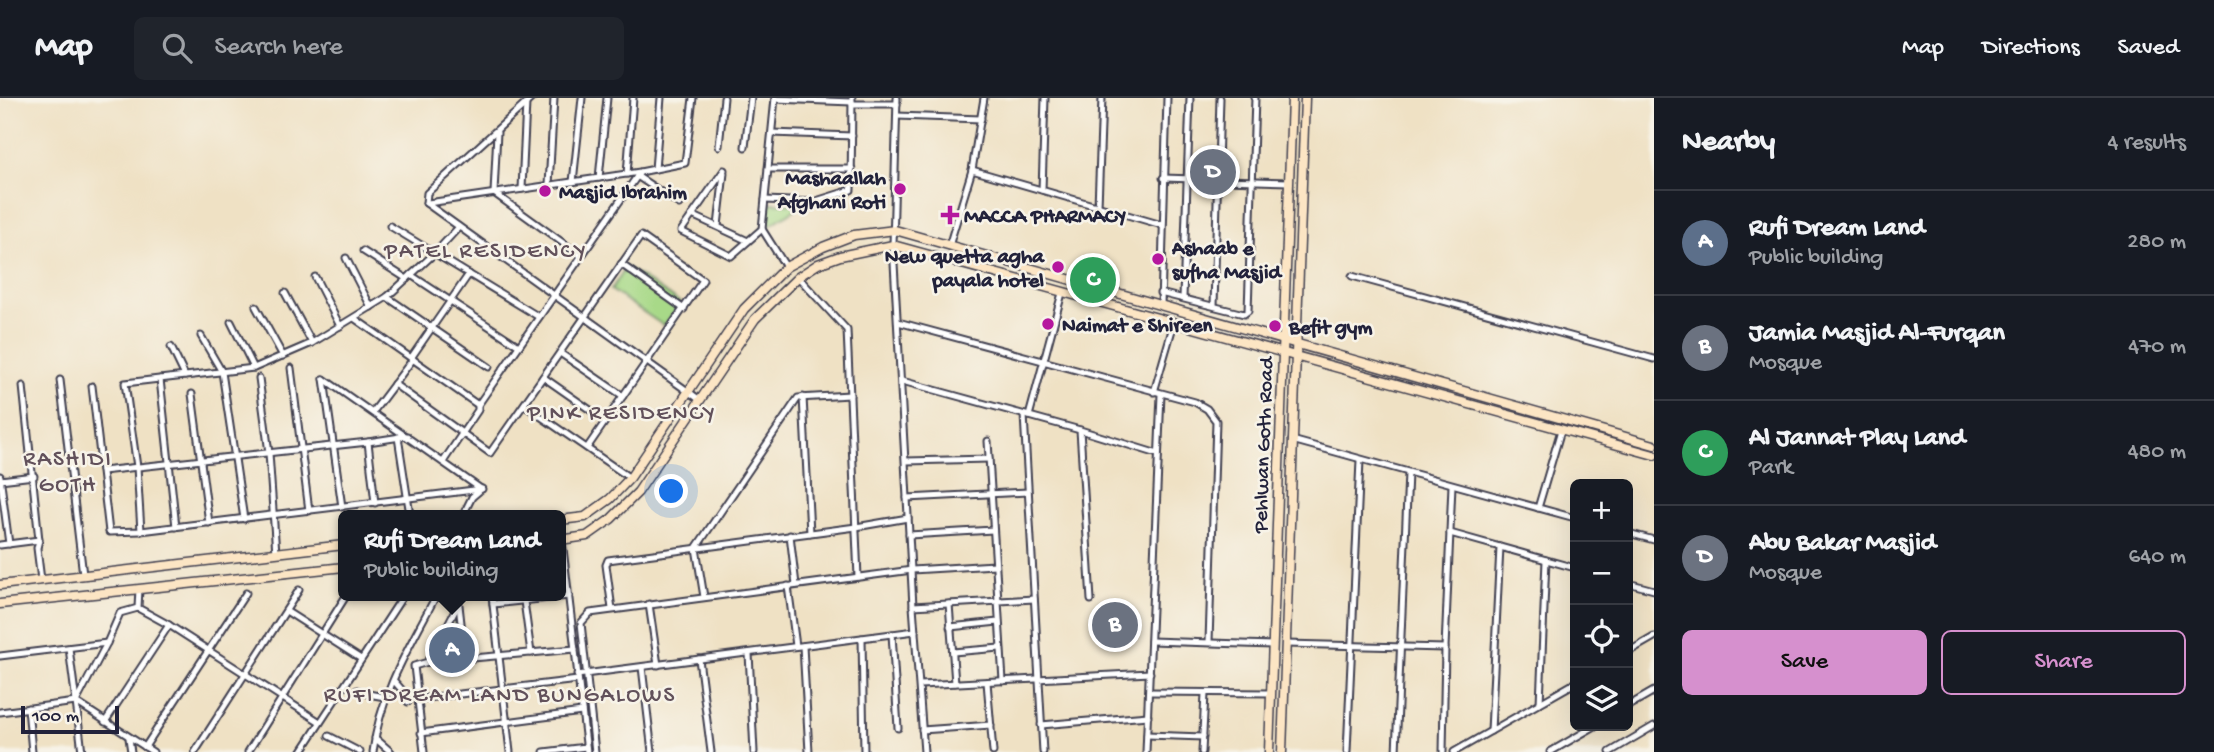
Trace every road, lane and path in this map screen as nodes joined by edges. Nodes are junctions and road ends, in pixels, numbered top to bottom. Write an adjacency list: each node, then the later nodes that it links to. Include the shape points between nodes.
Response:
1 (554, 98): 42 (street)
2 (582, 98): 40 (street)
3 (607, 98): 35 (street)
4 (634, 98): 33 (street)
5 (661, 98): 29 (street)
6 (693, 98): 29 (street, via 685,163)
7 (724, 98): 27 (street)
8 (751, 98): 28 (street)
9 (984, 98): 23 (street)
10 (1045, 98): 44 (street)
11 (1102, 98): 49 (street)
12 (1167, 98): 36 (street)
13 (1190, 98): 37 (street)
14 (1220, 98): 38 (street)
15 (1255, 98): 39 (street)
16 (1292, 98): 41 (main road, Pehlwan Goth Road)
17 (1305, 98): 94 (main road, Pehlwan Goth Road)
18 (775, 99): 20 (street); 25 (street)
19 (529, 100): 24 (street); 43 (street)
20 (852, 101): 21 (street); 26 (street)
21 (897, 101): 22 (street)
22 (897, 116): 23 (street); 56 (street)
23 (981, 119): 32 (street)
24 (497, 132): 45 (street); 47 (street, via 427,193)
25 (772, 133): 26 (street); 30 (street)
26 (852, 136): 31 (street)
27 (719, 146)
28 (746, 147)
29 (655, 169): 34 (street)
30 (768, 169): 31 (street); 46 (street)
31 (852, 169): 46 (street, via 852,190 813,202)
32 (972, 170): 44 (street); 59 (street)
33 (627, 174): 34 (street); 35 (street)
34 (638, 174): 48 (street); 62 (street)
35 (599, 178): 40 (street)
36 (1163, 178): 37 (street); 51 (street)
37 (1187, 179): 38 (street); 76 (street)
38 (1218, 180): 39 (street); 79 (street)
39 (1252, 181): 41 (street); 79 (street, via 1249,309 1244,314)
40 (573, 182): 42 (street)
41 (1289, 182): 92 (main road, Pehlwan Goth Road)
42 (549, 185): 43 (street)
43 (522, 189): 45 (street)
44 (1042, 190): 49 (street)
45 (494, 193): 47 (street); 62 (street)
46 (765, 201): 55 (street)
47 (426, 203): 53 (street)
48 (679, 204)
49 (1098, 206): 51 (street)
50 (692, 215): 54 (street); 54 (street, via 724,170); 57 (street, via 681,231 731,256)
51 (1162, 225): 73 (street)
52 (390, 226): 61 (street)
53 (459, 226): 61 (street); 74 (street)
54 (718, 226): 57 (street)
55 (762, 229): 57 (street); 65 (street)
56 (895, 230): 58 (street); 59 (main road); 65 (main road, via 854,235)
57 (748, 240)
58 (893, 245): 70 (main road, via 840,256); 72 (main road); 87 (street)
59 (949, 246): 78 (main road)
60 (363, 251): 69 (street)
61 (435, 253): 66 (street); 69 (street)
62 (581, 256): 74 (street)
63 (346, 258): 81 (street)
64 (621, 264): 82 (street); 82 (street, via 641,236 701,277 702,283); 84 (street)
65 (786, 267): 118 (main road, via 744,309)
66 (470, 274): 77 (street); 83 (street)
67 (315, 276): 89 (street)
68 (1352, 276): 102 (street)
69 (409, 277): 75 (street); 77 (street)
70 (798, 277): 122 (street, via 847,330); 125 (main road, via 755,318)
71 (285, 293): 93 (street)
72 (1062, 293): 88 (main road); 104 (street)
73 (1160, 293): 76 (street); 78 (street)
74 (554, 295): 83 (street); 84 (street)
75 (387, 296): 81 (street); 90 (street)
76 (1183, 298): 79 (street)
77 (450, 302): 90 (street); 95 (street)
78 (1161, 305): 92 (main road)
79 (1214, 306)
80 (256, 307): 99 (street)
81 (371, 307): 85 (street)
82 (684, 309): 103 (street)
83 (539, 317): 95 (street)
84 (585, 317): 97 (street); 103 (street)
85 (354, 318): 89 (street); 101 (street)
86 (232, 322): 106 (street)
87 (898, 322): 104 (street); 114 (street)
88 (1174, 323): 98 (main road); 119 (street)
89 (340, 326): 93 (street)
90 (432, 328): 101 (street); 105 (street)
91 (201, 336): 108 (street)
92 (1284, 340): 94 (main road); 98 (main road, Pehlwan Goth Road)
93 (312, 343): 99 (street)
94 (1295, 343): 100 (main road, Pehlwan Goth Road); 140 (main road)
95 (519, 346): 126 (street)
96 (171, 347): 109 (street)
97 (560, 353): 110 (street); 123 (street)
98 (1282, 354): 100 (main road); 246 (main road, Pehlwan Goth Road)
99 (283, 356): 106 (street)
100 (1295, 356): 132 (main road); 136 (main road, Pehlwan Goth Road)
101 (412, 358): 115 (street); 126 (street)
102 (1654, 359)
103 (647, 362): 118 (street); 123 (street)
104 (1043, 363): 119 (street); 129 (street)
105 (489, 366)
106 (254, 368): 108 (street)
107 (292, 368): 141 (street)
108 (222, 372): 109 (street); 146 (street)
109 (185, 376): 112 (street)
110 (543, 377): 127 (street); 130 (street)
111 (259, 378): 143 (street)
112 (160, 379): 152 (street); 153 (street, via 125,385)
113 (60, 380): 200 (street)
114 (902, 381): 129 (street); 150 (street)
115 (394, 384): 128 (street); 133 (street)
116 (23, 386): 156 (street)
117 (92, 386): 154 (street)
118 (689, 391): 125 (street); 157 (main road)
119 (1154, 392): 121 (street)
120 (192, 394): 148 (street)
121 (1161, 394): 144 (street); 242 (street, via 1195,402 1216,421)
122 (850, 395): 124 (street); 178 (street)
123 (623, 396): 130 (street)
124 (803, 397): 181 (street); 193 (street, via 798,398)
125 (700, 400): 186 (main road, via 638,492 611,520 587,536)
126 (478, 405): 133 (street)
127 (524, 405): 133 (street, via 491,453); 142 (street)
128 (373, 412): 134 (street); 139 (street, via 324,379)
129 (1026, 416): 131 (street); 161 (street)
130 (606, 421): 142 (street)
131 (1080, 430): 144 (street); 216 (street)
132 (1561, 430): 145 (main road); 167 (street)
133 (462, 434): 151 (street)
134 (407, 436): 135 (street); 151 (street)
135 (398, 437): 138 (street); 164 (street)
136 (1292, 440): 149 (street); 244 (main road, Pehlwan Goth Road)
137 (988, 441): 147 (street)
138 (368, 442): 139 (street); 165 (street)
139 (332, 445): 141 (street); 166 (street)
140 (1654, 445)
141 (302, 448): 143 (street); 170 (street)
142 (587, 448): 157 (street)
143 (269, 453): 146 (street); 171 (street)
144 (1158, 454): 241 (street)
145 (1654, 455)
146 (235, 456): 148 (street); 174 (street)
147 (989, 459): 150 (street); 162 (street)
148 (203, 460): 152 (street); 176 (street)
149 (1360, 460): 155 (street); 245 (street)
150 (906, 461): 163 (street)
151 (443, 462): 160 (street)
152 (170, 463): 153 (street); 177 (street)
153 (137, 467): 154 (street); 180 (street)
154 (102, 471): 180 (street, via 109,532)
155 (1408, 473): 159 (street); 248 (street)
156 (34, 476): 158 (street); 187 (street)
157 (630, 478): 175 (main road, via 585,517)
158 (0, 479): 189 (street)
159 (1452, 485): 167 (street); 182 (street)
160 (482, 489): 164 (street); 169 (street)
161 (1028, 492): 162 (street); 215 (street)
162 (991, 494): 163 (street); 179 (street)
163 (907, 498): 172 (street)
164 (408, 499): 165 (street); 168 (street)
165 (375, 503): 166 (street)
166 (342, 507): 170 (street)
167 (1538, 508): 173 (street)
168 (409, 510)
169 (466, 510)
170 (310, 511): 171 (street)
171 (273, 515): 174 (street); 194 (street)
172 (908, 517): 178 (street); 184 (street)
173 (1570, 517)
174 (244, 519): 176 (street)
175 (566, 519)
176 (209, 523): 177 (street)
177 (176, 527): 180 (street)
178 (856, 527): 181 (street); 202 (street)
179 (993, 530): 184 (street); 196 (street)
180 (141, 531)
181 (810, 533): 185 (street)
182 (1450, 533): 192 (street); 251 (street)
183 (1633, 534): 188 (street)
184 (909, 535): 199 (street)
185 (790, 536): 193 (street); 206 (street)
186 (566, 539)
187 (40, 540): 189 (street); 203 (street)
188 (1654, 540)
189 (9, 544): 190 (street)
190 (0, 545)
191 (338, 546): 194 (main road)
192 (1500, 547): 195 (street); 302 (street)
193 (696, 548): 214 (street); 231 (street, via 608,560)
194 (276, 553): 200 (main road)
195 (1546, 560): 197 (street); 288 (street)
196 (995, 565): 199 (street); 223 (street)
197 (1570, 567)
198 (338, 568): 208 (main road)
199 (912, 570): 202 (street); 229 (street)
200 (83, 575): 203 (main road)
201 (566, 575): 213 (street)
202 (858, 577): 206 (street)
203 (41, 580): 205 (main road)
204 (1633, 584): 210 (street)
205 (0, 585)
206 (796, 585): 207 (street)
207 (788, 586): 214 (street); 247 (street)
208 (139, 589): 224 (main road); 230 (street)
209 (299, 590): 232 (street)
210 (1654, 590)
211 (246, 593): 254 (street)
212 (566, 596): 213 (street)
213 (569, 596): 252 (street)
214 (704, 597): 226 (street)
215 (1034, 599): 223 (street); 270 (street)
216 (1091, 600)
217 (343, 601): 238 (street)
218 (400, 601): 260 (street)
219 (433, 601): 271 (street)
220 (458, 601): 228 (street)
221 (493, 601): 225 (street)
222 (524, 601): 225 (street); 256 (street)
223 (997, 601): 227 (street); 233 (street)
224 (0, 604)
225 (493, 604): 259 (street)
226 (649, 604): 231 (street); 264 (street)
227 (949, 604): 229 (street); 235 (street)
228 (458, 605): 261 (street); 263 (street)
229 (913, 606): 236 (street)
230 (138, 608): 234 (street); 243 (street, via 120,612)
231 (612, 609): 268 (street, via 583,618)
232 (286, 611): 238 (street); 267 (street)
233 (998, 622): 235 (street); 250 (street)
234 (169, 625): 254 (street); 294 (street)
235 (950, 627): 255 (street)
236 (915, 631): 237 (street); 275 (street)
237 (892, 634): 240 (street); 300 (street)
238 (323, 635): 260 (street); 284 (street)
239 (1654, 637): 253 (street)
240 (862, 638): 247 (street); 330 (street)
241 (1151, 641): 242 (street); 266 (street)
242 (1209, 642): 246 (street)
243 (107, 643): 249 (street); 286 (street)
244 (1286, 644): 245 (street); 337 (main road, Pehlwan Goth Road)
245 (1352, 644): 248 (street); 338 (street)
246 (1273, 645): 282 (main road, Pehlwan Goth Road)
247 (799, 646): 257 (street); 329 (street)
248 (1399, 646): 251 (street); 339 (street)
249 (69, 648): 258 (street); 286 (street)
250 (1000, 648): 255 (street); 272 (street)
251 (1445, 648): 340 (street)
252 (575, 649): 256 (street); 269 (street)
253 (1633, 649)
254 (208, 650): 267 (street); 310 (street)
255 (953, 652): 274 (street)
256 (531, 653): 259 (street)
257 (749, 653): 262 (street); 328 (street)
258 (0, 656)
259 (498, 656): 261 (street); 277 (street)
260 (361, 659): 295 (street)
261 (465, 659): 263 (street)
262 (699, 659): 264 (street); 327 (street)
263 (428, 662): 285 (street, via 414,668)
264 (658, 665): 265 (street)
265 (642, 667): 268 (street); 326 (street)
266 (1150, 673): 270 (street); 280 (street)
267 (245, 674): 284 (street); 316 (street)
268 (586, 674): 269 (street); 325 (street)
269 (578, 678): 277 (street); 292 (street)
270 (1039, 679): 272 (street); 298 (street)
271 (394, 681): 283 (street); 287 (street)
272 (1003, 681): 273 (street)
273 (988, 682): 274 (street); 297 (street)
274 (955, 683): 275 (street)
275 (920, 685): 301 (street)
276 (1570, 685): 288 (street)
277 (503, 689): 285 (street); 296 (street)
278 (357, 690): 283 (street)
279 (1654, 691): 289 (street)
280 (1150, 692): 281 (street); 293 (street)
281 (1205, 694): 282 (street); 308 (street)
282 (1271, 694): 336 (main road, Pehlwan Goth Road)
283 (385, 697): 309 (street)
284 (282, 699): 295 (street); 317 (street)
285 (418, 699): 304 (street)
286 (76, 702): 290 (street); 294 (street); 313 (street)
287 (408, 702)
288 (1541, 703): 302 (street)
289 (1633, 703)
290 (27, 708): 291 (street); 312 (street)
291 (0, 712)
292 (582, 712): 296 (street); 311 (street)
293 (1149, 716): 298 (street); 305 (street)
294 (105, 722): 307 (street)
295 (320, 722): 318 (street)
296 (507, 723): 304 (street); 323 (street)
297 (991, 725): 301 (street); 332 (street)
298 (1041, 725): 333 (street)
299 (1654, 726): 343 (street)
300 (898, 728)
301 (922, 730): 331 (street)
302 (1491, 731): 341 (street)
303 (1586, 731): 342 (street)
304 (421, 733): 322 (street)
305 (1147, 734): 308 (street); 334 (street)
306 (329, 736): 319 (street)
307 (129, 737): 310 (street); 314 (street)
308 (1203, 737): 335 (street)
309 (374, 738): 320 (street); 321 (street)
310 (145, 747): 315 (street)
311 (587, 750): 324 (street)
312 (32, 752)
313 (82, 752)
314 (131, 752)
315 (153, 752)
316 (195, 752)
317 (248, 752)
318 (301, 752)
319 (360, 752)
320 (373, 752)
321 (391, 752)
322 (424, 752)
323 (510, 752)
324 (544, 752)
325 (595, 752)
326 (652, 752)
327 (711, 752)
328 (754, 752)
329 (809, 752)
330 (864, 752)
331 (924, 752)
332 (993, 752)
333 (1043, 752)
334 (1146, 752)
335 (1202, 752)
336 (1269, 752)
337 (1282, 752)
338 (1347, 752)
339 (1396, 752)
340 (1443, 752)
341 (1454, 752)
342 (1550, 752)
343 (1610, 752)

